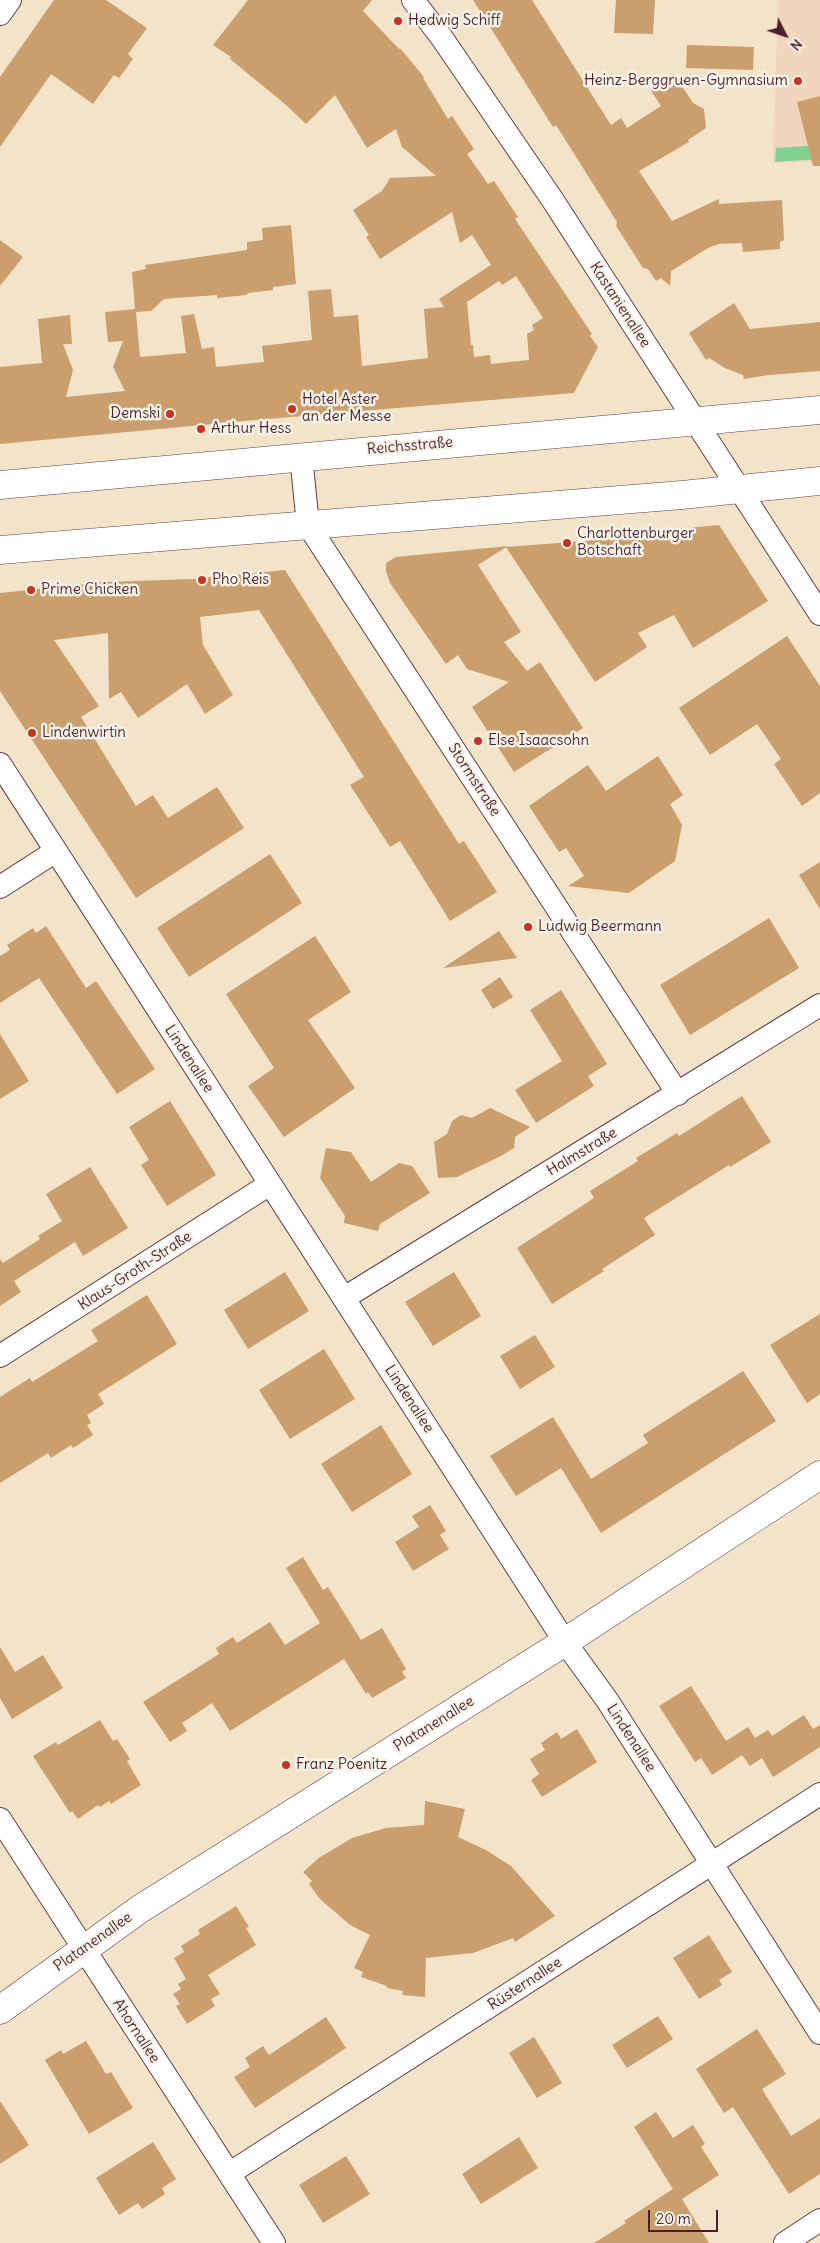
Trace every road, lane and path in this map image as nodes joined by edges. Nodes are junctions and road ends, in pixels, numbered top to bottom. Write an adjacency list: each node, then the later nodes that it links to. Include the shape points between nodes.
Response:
1 (10, 0): 3 (street)
2 (414, 0): 5 (street, Kastanienallee, via 552,199)
3 (0, 14)
4 (820, 410): 5 (main road, Reichsstraße)
5 (695, 422): 6 (main road, Reichsstraße); 9 (street, Kastanienallee)
6 (301, 456): 8 (main road, Reichsstraße); 10 (street, Stormstraße)
7 (820, 481): 9 (main road)
8 (0, 485)
9 (738, 489): 10 (main road); 12 (street, Kastanienallee)
10 (308, 525): 11 (main road); 17 (street, Stormstraße)
11 (0, 550)
12 (820, 614)
13 (0, 764): 14 (street, Lindenallee)
14 (56, 851): 15 (street); 18 (street, Lindenallee)
15 (0, 887)
16 (820, 1006): 17 (street, Halmstraße)
17 (678, 1094): 19 (street, Halmstraße)
18 (270, 1184): 19 (street, Lindenallee); 20 (street, Klaus-Groth-Straße)
19 (344, 1298): 22 (street, Lindenallee)
20 (0, 1356)
21 (820, 1474): 22 (main road, Platanenallee)
22 (565, 1642): 25 (street, Lindenallee, via 607,1700); 26 (main road, Platanenallee)
23 (820, 1794): 25 (street, Rüsternallee)
24 (0, 1819): 26 (street, Ahornallee)
25 (712, 1864): 28 (street, Lindenallee); 29 (street, Rüsternallee)
26 (83, 1948): 27 (main road, Platanenallee); 29 (street, Ahornallee)
27 (0, 2010)
28 (820, 2033)
29 (230, 2173): 31 (street, Ahornallee)
30 (820, 2220): 32 (street)
31 (274, 2243)
32 (785, 2243)

